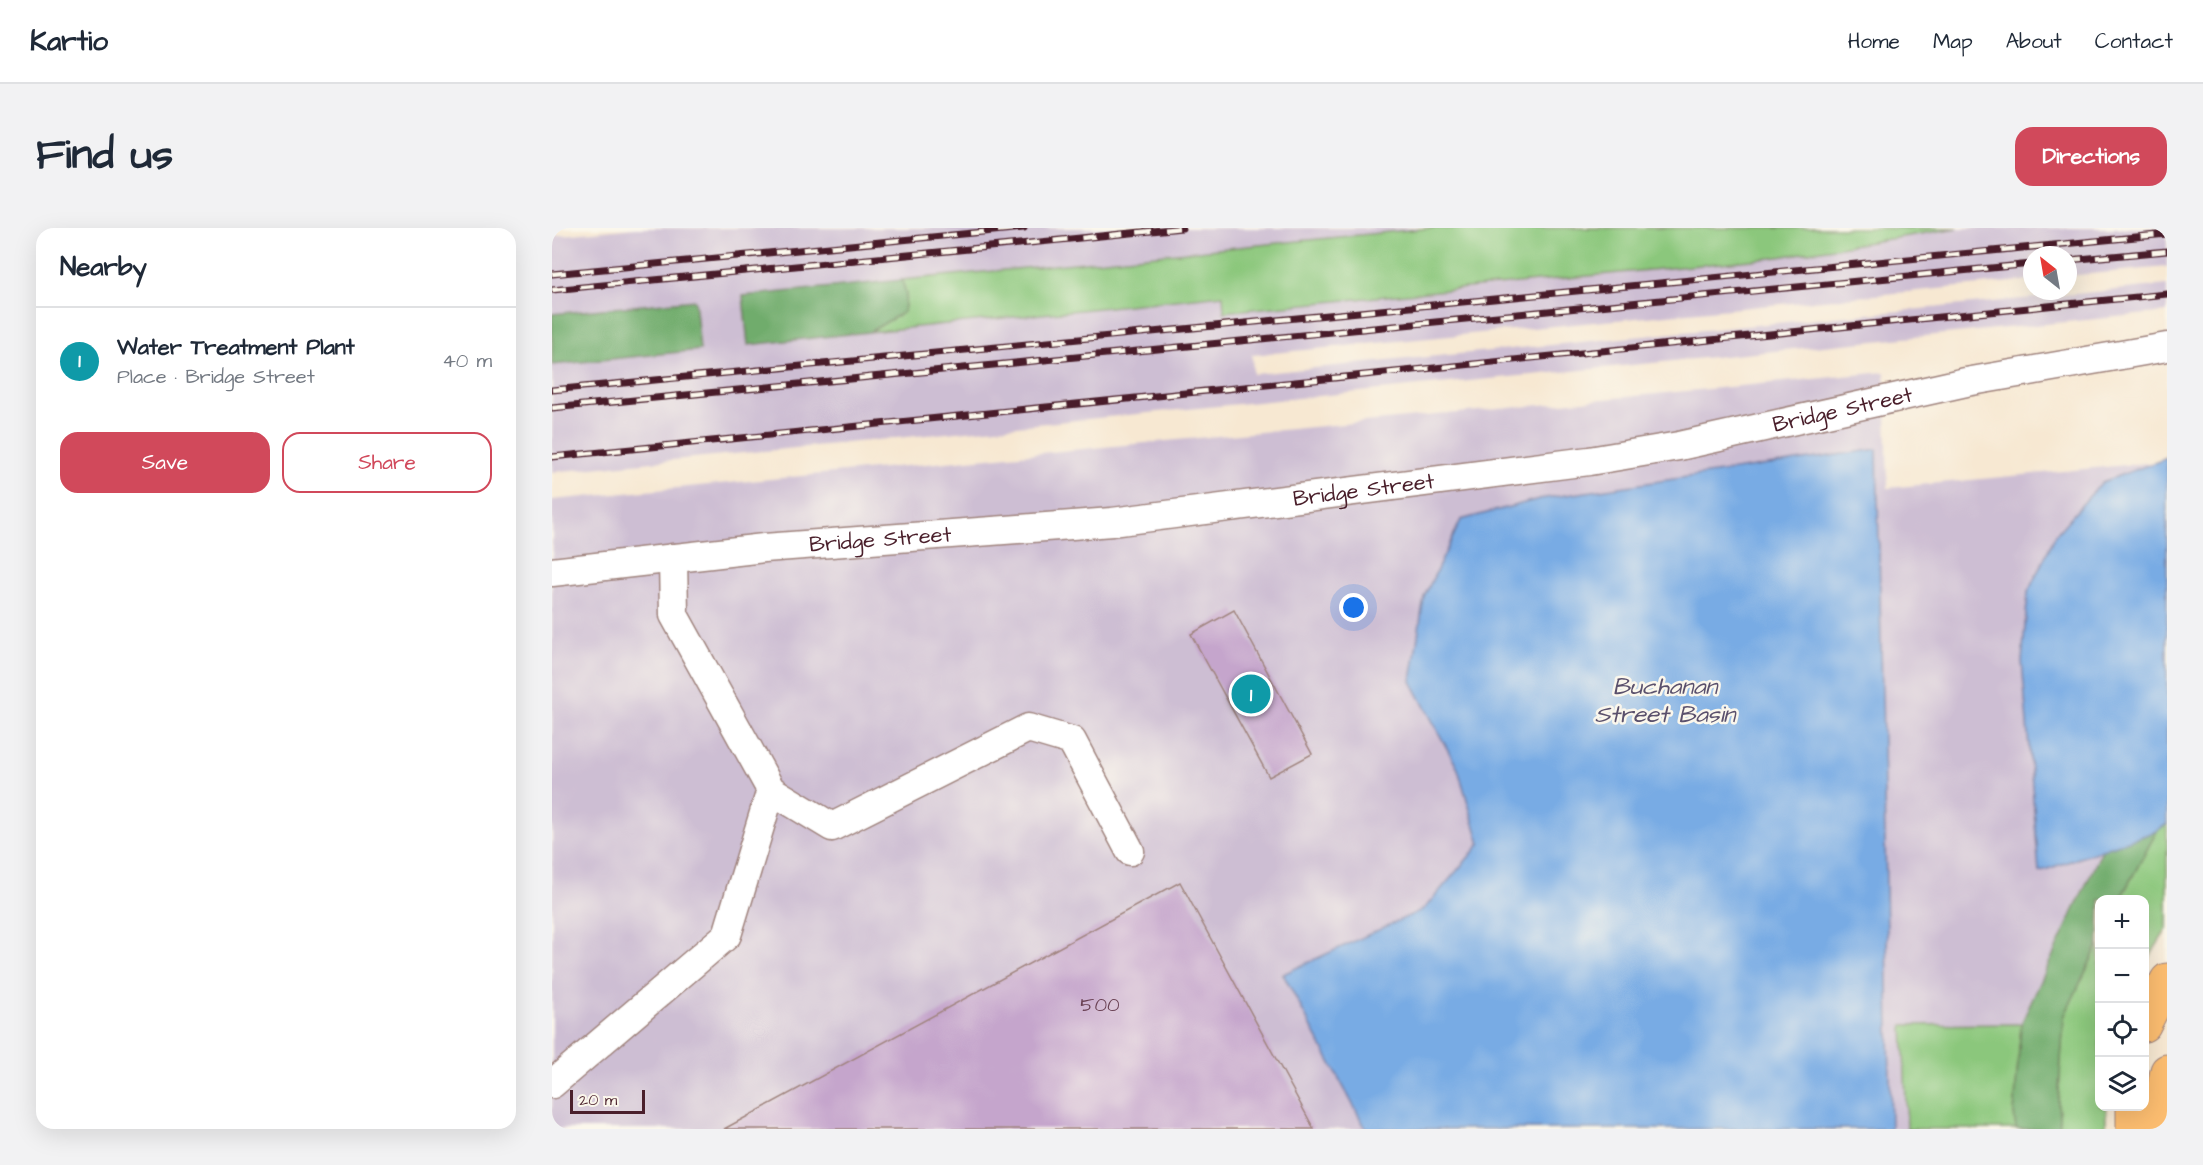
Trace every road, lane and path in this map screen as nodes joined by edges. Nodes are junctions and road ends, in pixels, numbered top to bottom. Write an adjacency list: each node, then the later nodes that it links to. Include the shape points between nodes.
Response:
1 (2167, 347): 2 (street, Bridge Street, via 1966,382 1679,446 1589,461 1112,522)
2 (673, 558): 3 (street, Bridge Street); 4 (street, via 674,615)
3 (552, 572)
4 (771, 790): 5 (street, via 832,827 1028,728 1071,741); 9 (street, via 727,935)
5 (1130, 851)
6 (2167, 980): 7 (highway)
7 (2149, 1016)
8 (2167, 1071): 12 (highway)
9 (552, 1084)
10 (2133, 1111): 11 (highway)
11 (2133, 1129)
12 (2163, 1129)

